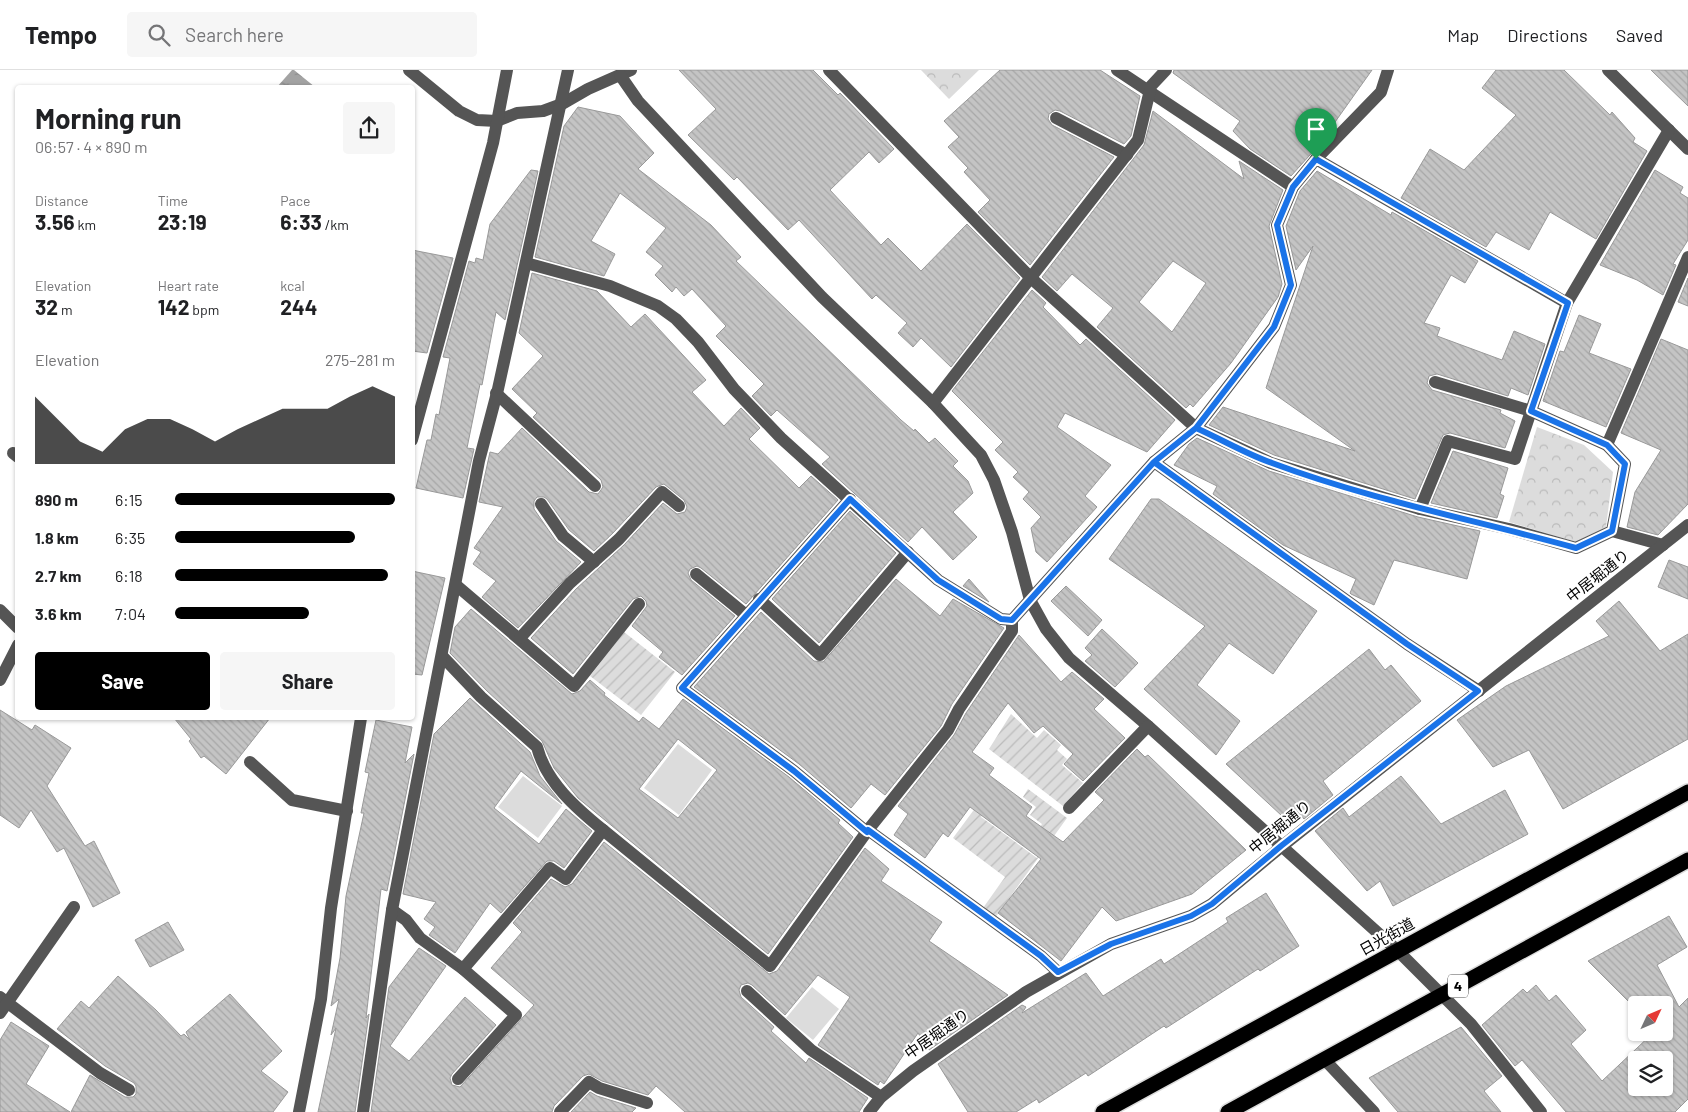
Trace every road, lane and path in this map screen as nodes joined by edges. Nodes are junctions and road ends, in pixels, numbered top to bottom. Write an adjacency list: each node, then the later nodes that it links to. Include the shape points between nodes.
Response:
1 (409, 70): 14 (street, via 459,110 477,120)
2 (507, 70): 14 (street)
3 (568, 70): 12 (street)
4 (577, 70): 12 (street)
5 (830, 70): 22 (street)
6 (1118, 70): 11 (street)
7 (1166, 70): 11 (street, via 1150,86)
8 (1388, 70): 18 (street, via 1380,92)
9 (1608, 70): 15 (street)
10 (626, 72): 12 (street); 26 (street, via 638,101 816,291)
11 (1150, 92): 17 (street, via 1138,140); 19 (street)
12 (562, 104): 14 (street, via 543,111 517,113); 21 (street)
13 (1056, 118): 17 (street)
14 (497, 121): 29 (street)
15 (1669, 130): 16 (street); 23 (street)
16 (1688, 149)
17 (1127, 155): 22 (street)
18 (1316, 159): 19 (street); 23 (street)
19 (1293, 187): 28 (street, via 1277,225 1291,285 1274,327)
20 (1688, 257): 30 (street)
21 (526, 262): 25 (street); 33 (street, via 610,286 658,306 698,342 734,389 781,438)
22 (1032, 278): 26 (street); 28 (street)
23 (1568, 303): 27 (street)
24 (1435, 382): 27 (street)
25 (496, 393): 32 (street); 43 (street, via 479,461)
26 (933, 403): 45 (street, via 981,455 994,480)
27 (1531, 411): 30 (street); 36 (street, via 1515,459 1448,441)
28 (1196, 428): 31 (street); 36 (street, via 1271,463)
29 (415, 429)
30 (1607, 445): 38 (street, via 1625,464)
31 (1154, 462): 45 (street); 55 (street, via 1407,644)
32 (596, 486)
33 (850, 499): 40 (street); 44 (street)
34 (541, 504): 41 (street, via 563,536)
35 (679, 506): 41 (street, via 662,492)
36 (1420, 509): 38 (street, via 1576,548)
37 (1688, 525): 39 (street, 中居堀通り)
38 (1612, 531): 39 (street)
39 (1663, 545): 55 (street, 中居堀通り)
40 (908, 552): 44 (street, via 820,655); 49 (street, via 938,580 971,602 1001,619)
41 (594, 562): 51 (street, via 570,583)
42 (696, 574): 48 (street)
43 (456, 585): 51 (street); 53 (street)
44 (759, 599): 48 (street)
45 (1030, 600): 49 (street); 57 (street, via 1046,629 1069,658)
46 (639, 604): 51 (street, via 574,686)
47 (0, 610): 50 (street)
48 (746, 615): 63 (street, via 682,688)
49 (1012, 620): 63 (street, via 1012,631 948,730)
50 (15, 625)
51 (520, 638)
52 (15, 651): 54 (street)
53 (442, 656): 62 (street, via 481,697 537,747 540,758 570,804); 67 (street)
54 (0, 680)
55 (1478, 691): 64 (street, 中居堀通り)
56 (361, 720): 61 (street)
57 (1148, 726): 60 (street); 64 (street)
58 (250, 762): 61 (street, via 292,800)
59 (1688, 792): 68 (highway, 日光街道)
60 (1069, 808)
61 (347, 811): 79 (street, via 331,908 321,999)
62 (603, 830): 63 (street, via 770,966); 69 (street, via 566,878 550,868)
63 (868, 831): 70 (street, via 1041,956)
64 (1281, 846): 68 (street); 70 (street, 中居堀通り, via 1212,904 1191,916 1111,944)
65 (1688, 860): 72 (highway, 4)
66 (74, 907): 73 (street)
67 (392, 910): 69 (street, via 406,920 420,938); 80 (street)
68 (1398, 951): 72 (street); 83 (highway, 日光街道)
69 (463, 969): 75 (street, via 516,1015)
70 (1058, 972): 77 (street, 中居堀通り, via 913,1071)
71 (747, 991): 77 (street, via 811,1050)
72 (1442, 994): 74 (highway, 4); 86 (street, via 1471,1024)
73 (2, 1004): 76 (street)
74 (1324, 1059): 84 (highway, 4); 85 (street)
75 (458, 1079)
76 (129, 1090)
77 (881, 1097): 82 (street, 中居堀通り)
78 (646, 1103): 81 (street, via 589,1082)
79 (299, 1112)
80 (363, 1112)
81 (560, 1112)
82 (868, 1112)
83 (1103, 1112)
84 (1228, 1112)
85 (1374, 1112)
86 (1541, 1112)

